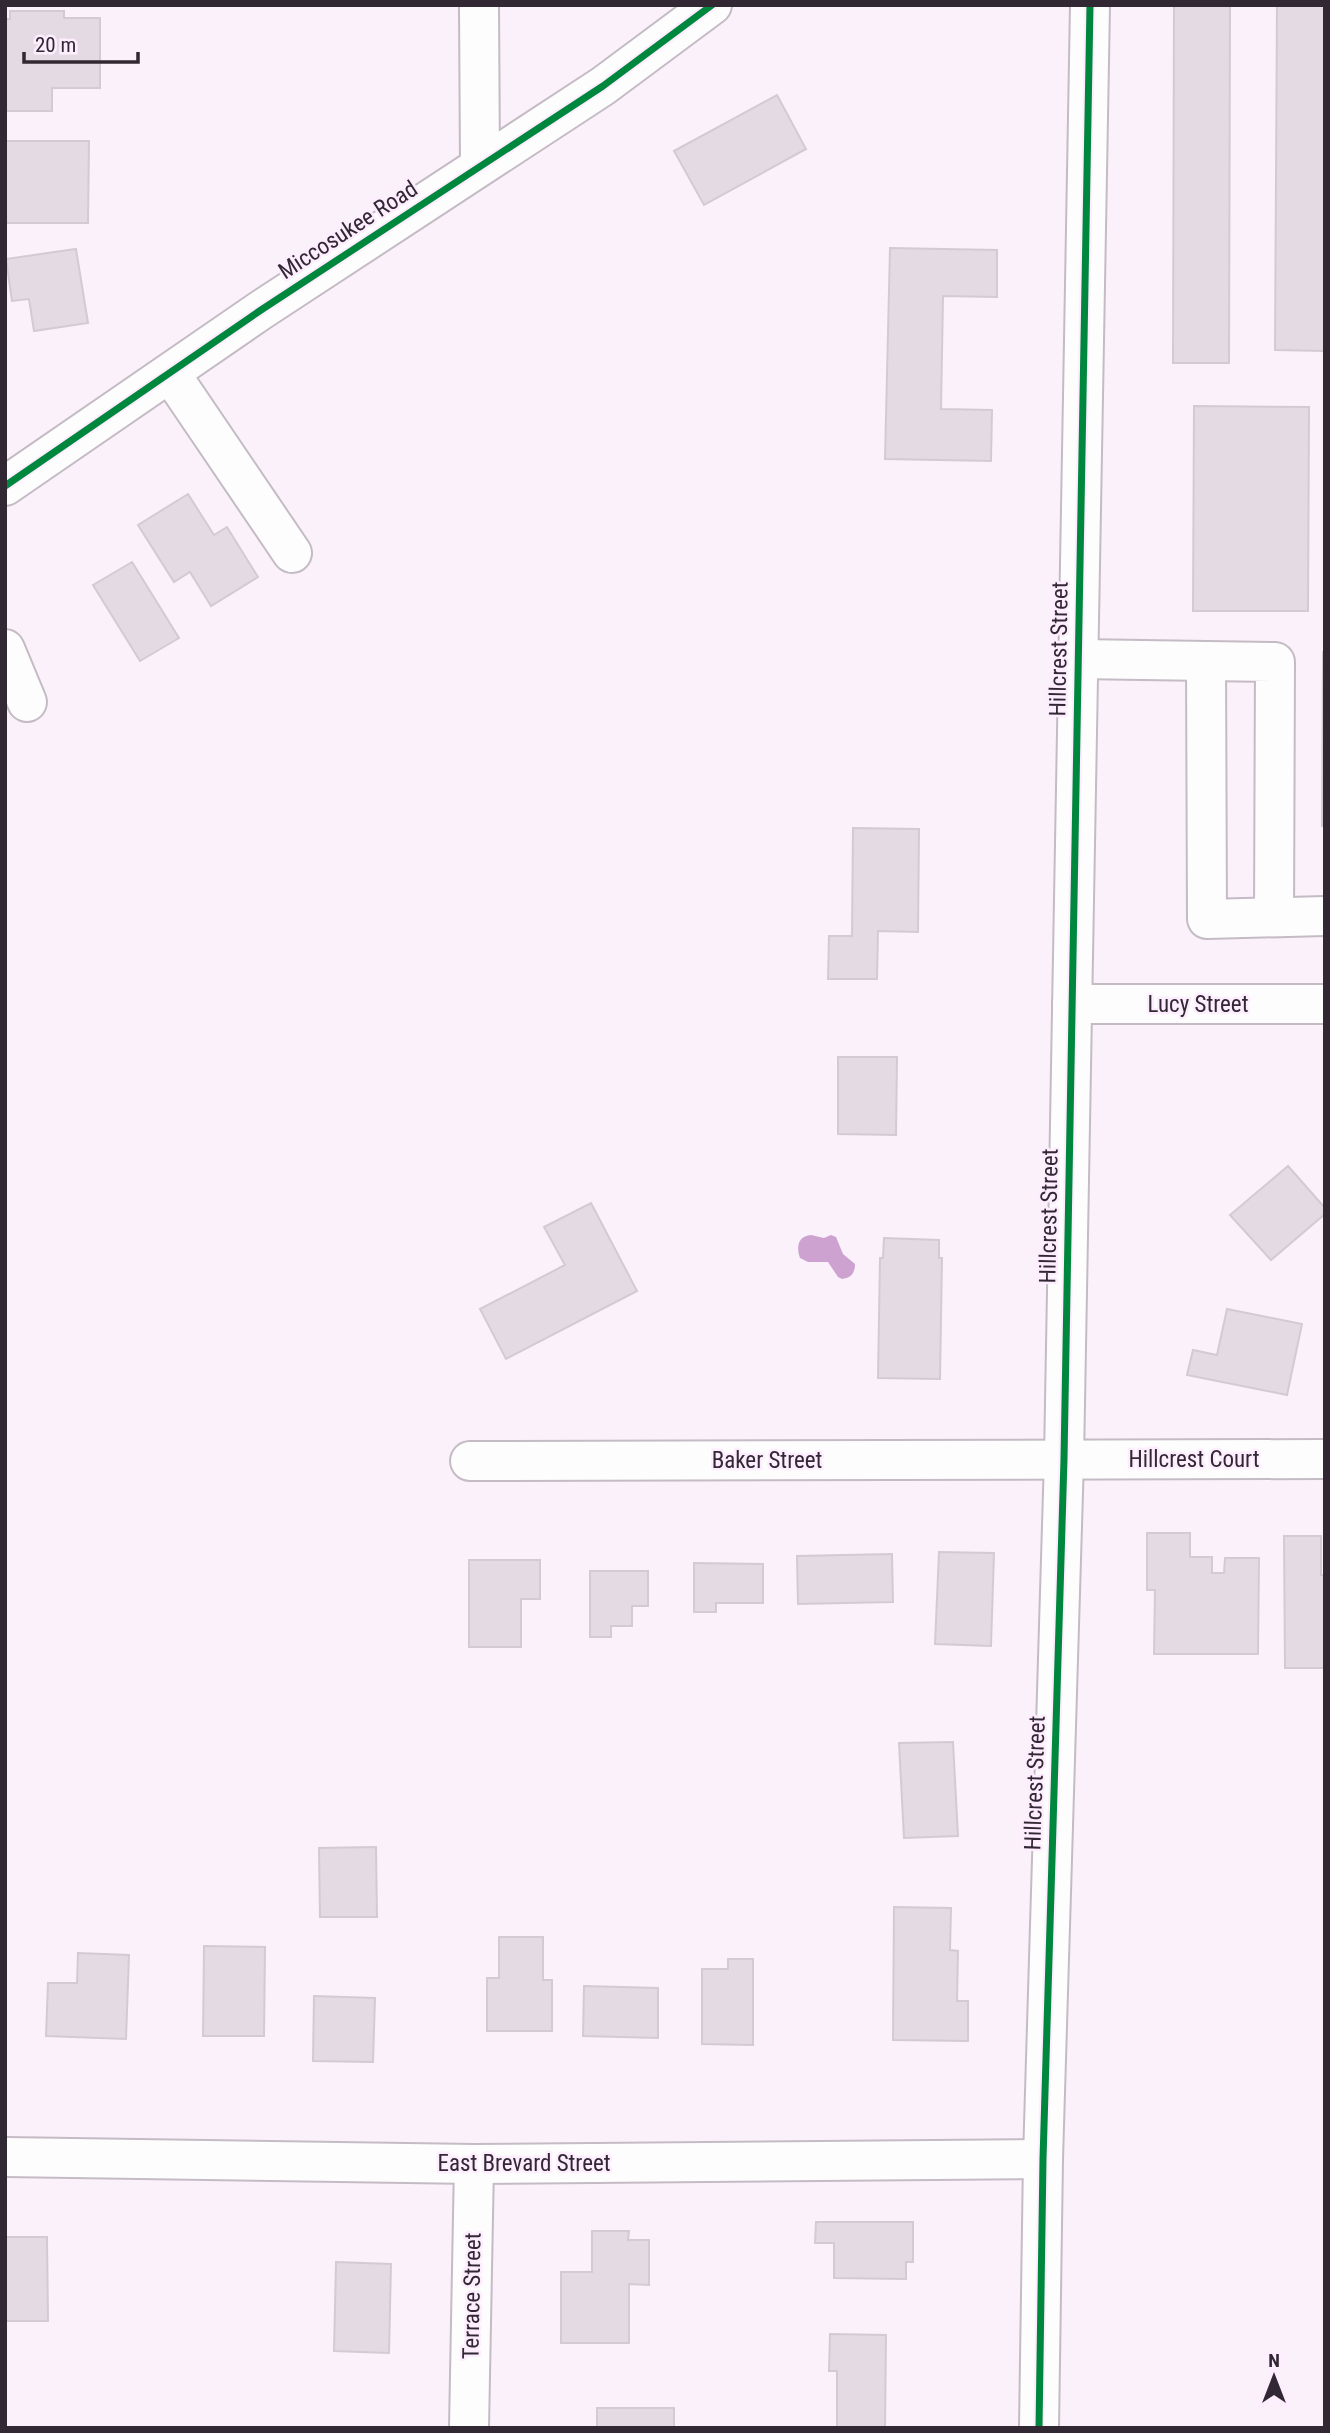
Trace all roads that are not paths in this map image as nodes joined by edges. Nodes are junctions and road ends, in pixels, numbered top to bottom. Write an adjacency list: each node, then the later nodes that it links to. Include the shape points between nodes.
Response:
1 (479, 5): 4 (street)
2 (712, 5): 4 (street, Miccosukee Road, via 603,86)
3 (1090, 5): 9 (street, Hillcrest Street)
4 (480, 166): 5 (street, Miccosukee Road)
5 (170, 373): 6 (street, Miccosukee Road); 7 (street)
6 (5, 486)
7 (292, 554)
8 (5, 649): 11 (street)
9 (1078, 659): 10 (street); 14 (street, Hillcrest Street)
10 (1206, 661): 13 (street, via 1276,662); 13 (street, via 1207,919)
11 (27, 702)
12 (1325, 915): 13 (street)
13 (1274, 917)
14 (1072, 1004): 15 (street, Lucy Street); 16 (street, Hillcrest Street)
15 (1325, 1004)
16 (1063, 1459): 17 (street, Hillcrest Court); 18 (street, Baker Street); 20 (street, Hillcrest Street)
17 (1325, 1459)
18 (470, 1461)
19 (5, 2157): 21 (street, East Brevard Street)
20 (1043, 2159): 21 (street, East Brevard Street); 23 (street, Hillcrest Street)
21 (474, 2164): 22 (street, Terrace Street)
22 (469, 2428)
23 (1039, 2428)

